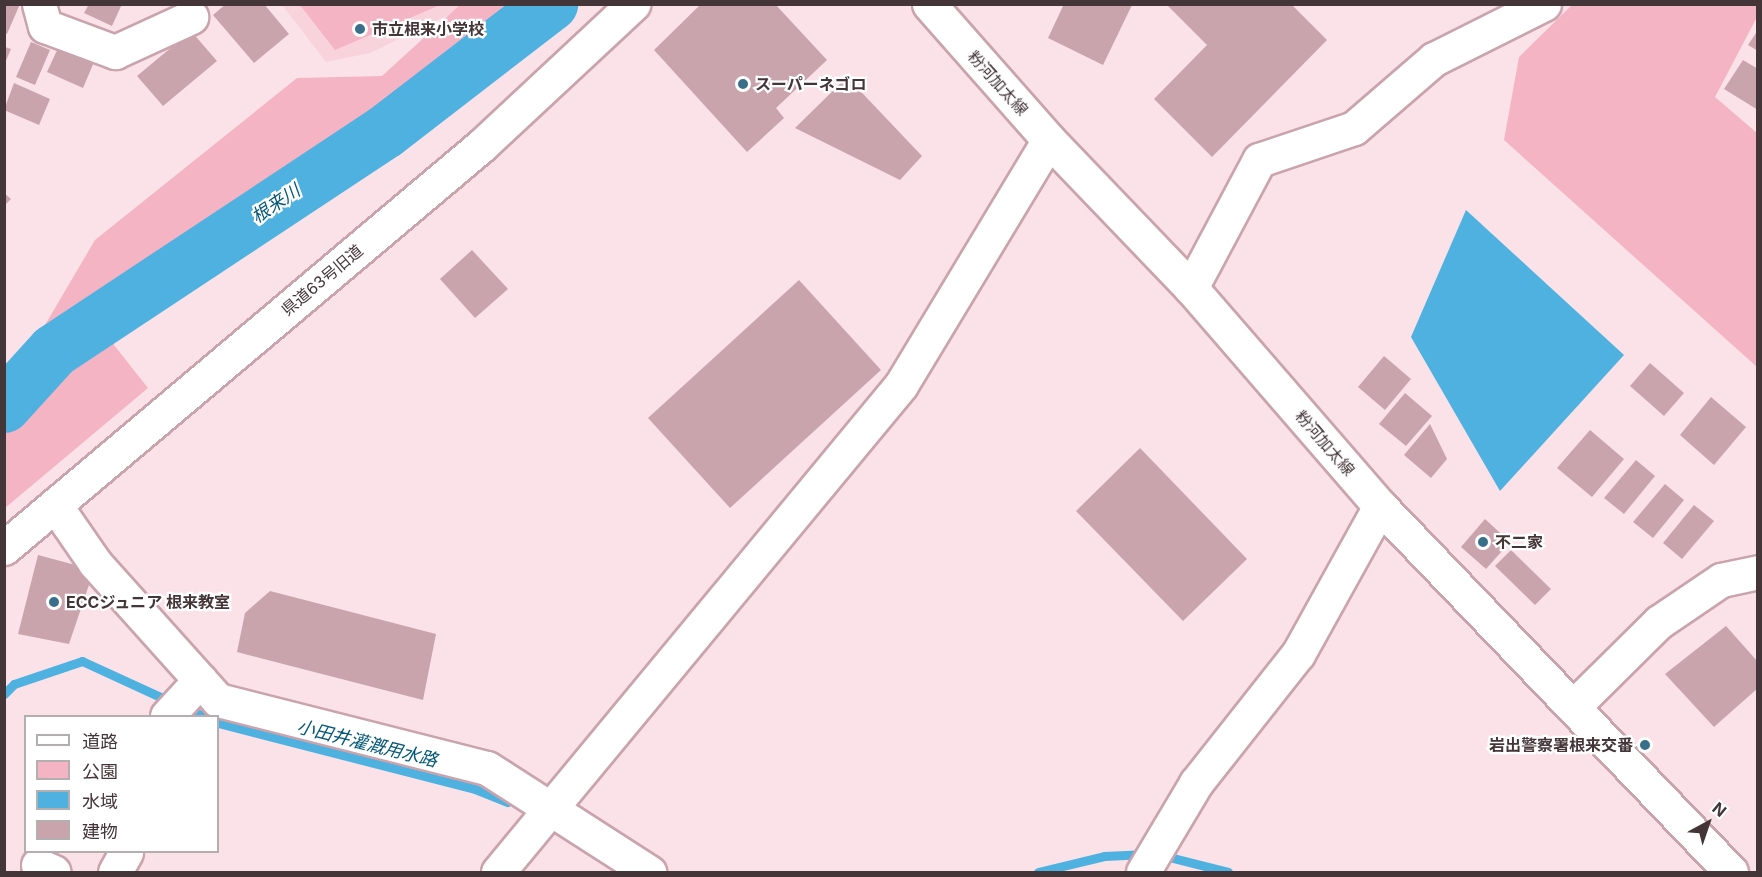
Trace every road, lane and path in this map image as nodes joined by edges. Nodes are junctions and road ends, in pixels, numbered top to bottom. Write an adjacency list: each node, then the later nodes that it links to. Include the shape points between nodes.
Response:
1 (39, 4): 5 (street, via 45,26 115,52)
2 (633, 4): 8 (street, 県道63号旧道, via 482,145)
3 (929, 4): 6 (street, 粉河加太線)
4 (1544, 4): 7 (street, via 1434,59 1354,128 1259,160)
5 (190, 17)
6 (1049, 140): 7 (street, 粉河加太線); 15 (street, via 901,385)
7 (1191, 288): 9 (street, 粉河加太線)
8 (55, 505): 10 (street, 県道63号旧道); 12 (street, via 95,563)
9 (1380, 506): 13 (street, 粉河加太線); 17 (street, via 1298,654 1196,783)
10 (16, 538)
11 (1758, 572): 13 (street, via 1721,580 1659,622)
12 (196, 685): 14 (street); 15 (street, via 218,700 487,768)
13 (1573, 706): 21 (street, 粉河加太線)
14 (169, 715)
15 (554, 808): 19 (street); 20 (street)
16 (125, 853): 18 (street)
17 (1150, 861)
18 (115, 873)
19 (498, 873)
20 (649, 873)
21 (1731, 873)

